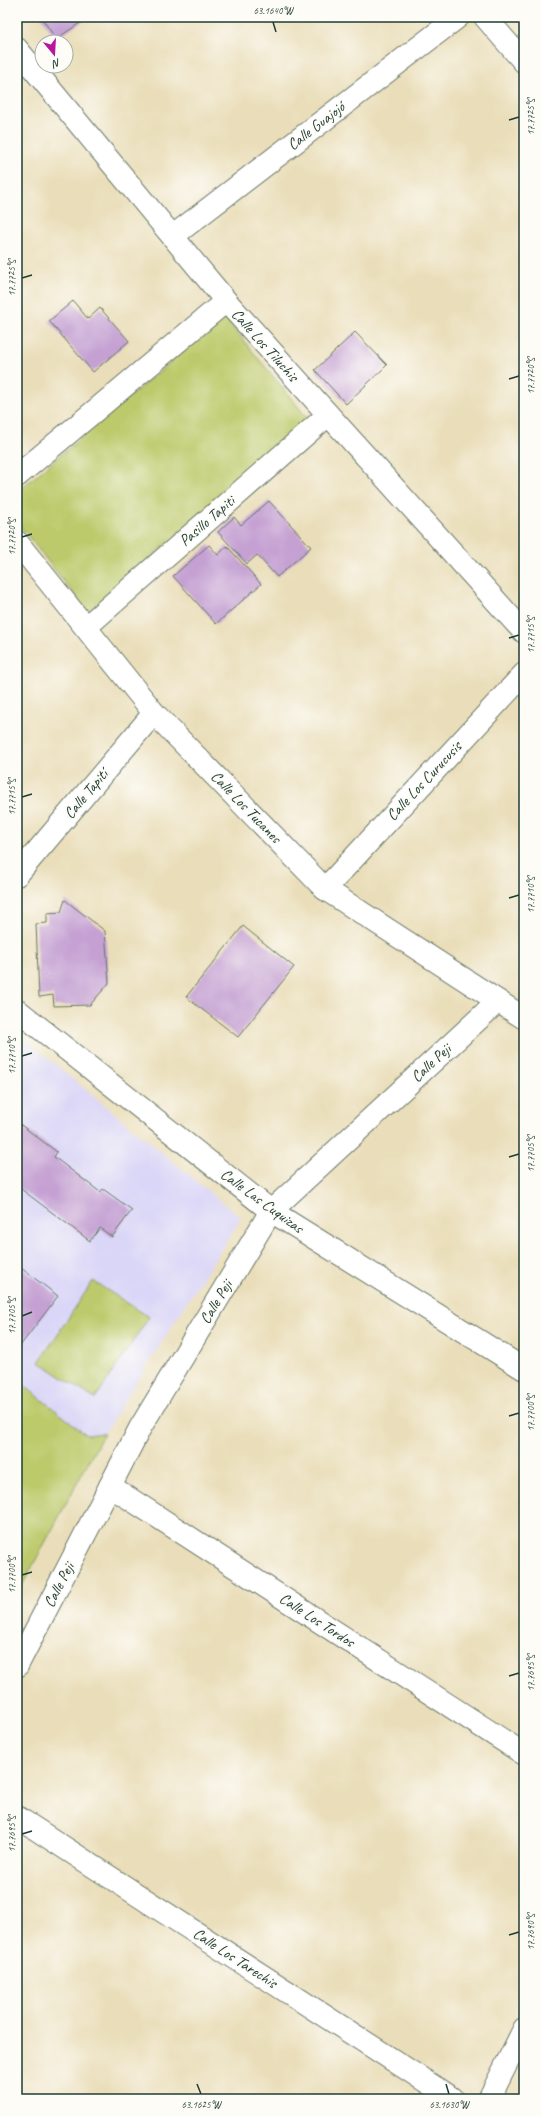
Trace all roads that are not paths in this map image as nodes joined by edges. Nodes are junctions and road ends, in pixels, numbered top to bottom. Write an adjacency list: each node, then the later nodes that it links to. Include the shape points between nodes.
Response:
1 (458, 17): 5 (street, Calle Guajojó)
2 (485, 17): 4 (street)
3 (17, 49): 5 (street, Calle Los Tiluchis)
4 (524, 62)
5 (173, 236): 6 (street, Calle Los Tiluchis)
6 (226, 301): 7 (street, Calle Los Tiluchis); 8 (street)
7 (328, 415): 10 (street, Pasillo Tapiti); 11 (street, Calle Los Tiluchis)
8 (17, 476)
9 (17, 542): 10 (street, Calle Los Tucanes)
10 (86, 627): 13 (street, Calle Los Tucanes)
11 (524, 632)
12 (524, 674): 15 (street, Calle Los Curucusis)
13 (154, 713): 14 (street, Calle Tapití); 15 (street, Calle Los Tucanes)
14 (17, 874)
15 (325, 889): 16 (street, Calle Los Tucanes)
16 (497, 1002): 18 (street, Calle Los Tucanes); 19 (street, Calle Peji)
17 (17, 1010): 19 (street, Calle Las Cuquizas)
18 (524, 1018)
19 (271, 1211): 20 (street, Calle Las Cuquizas); 21 (street, Calle Peji, via 140,1428)
20 (524, 1369)
21 (110, 1486): 22 (street, Calle Peji); 23 (street, Calle Los Tordos)
22 (17, 1666)
23 (524, 1754)
24 (17, 1817): 26 (street, Calle Los Tarechis)
25 (524, 2029): 27 (street)
26 (453, 2099)
27 (490, 2099)

